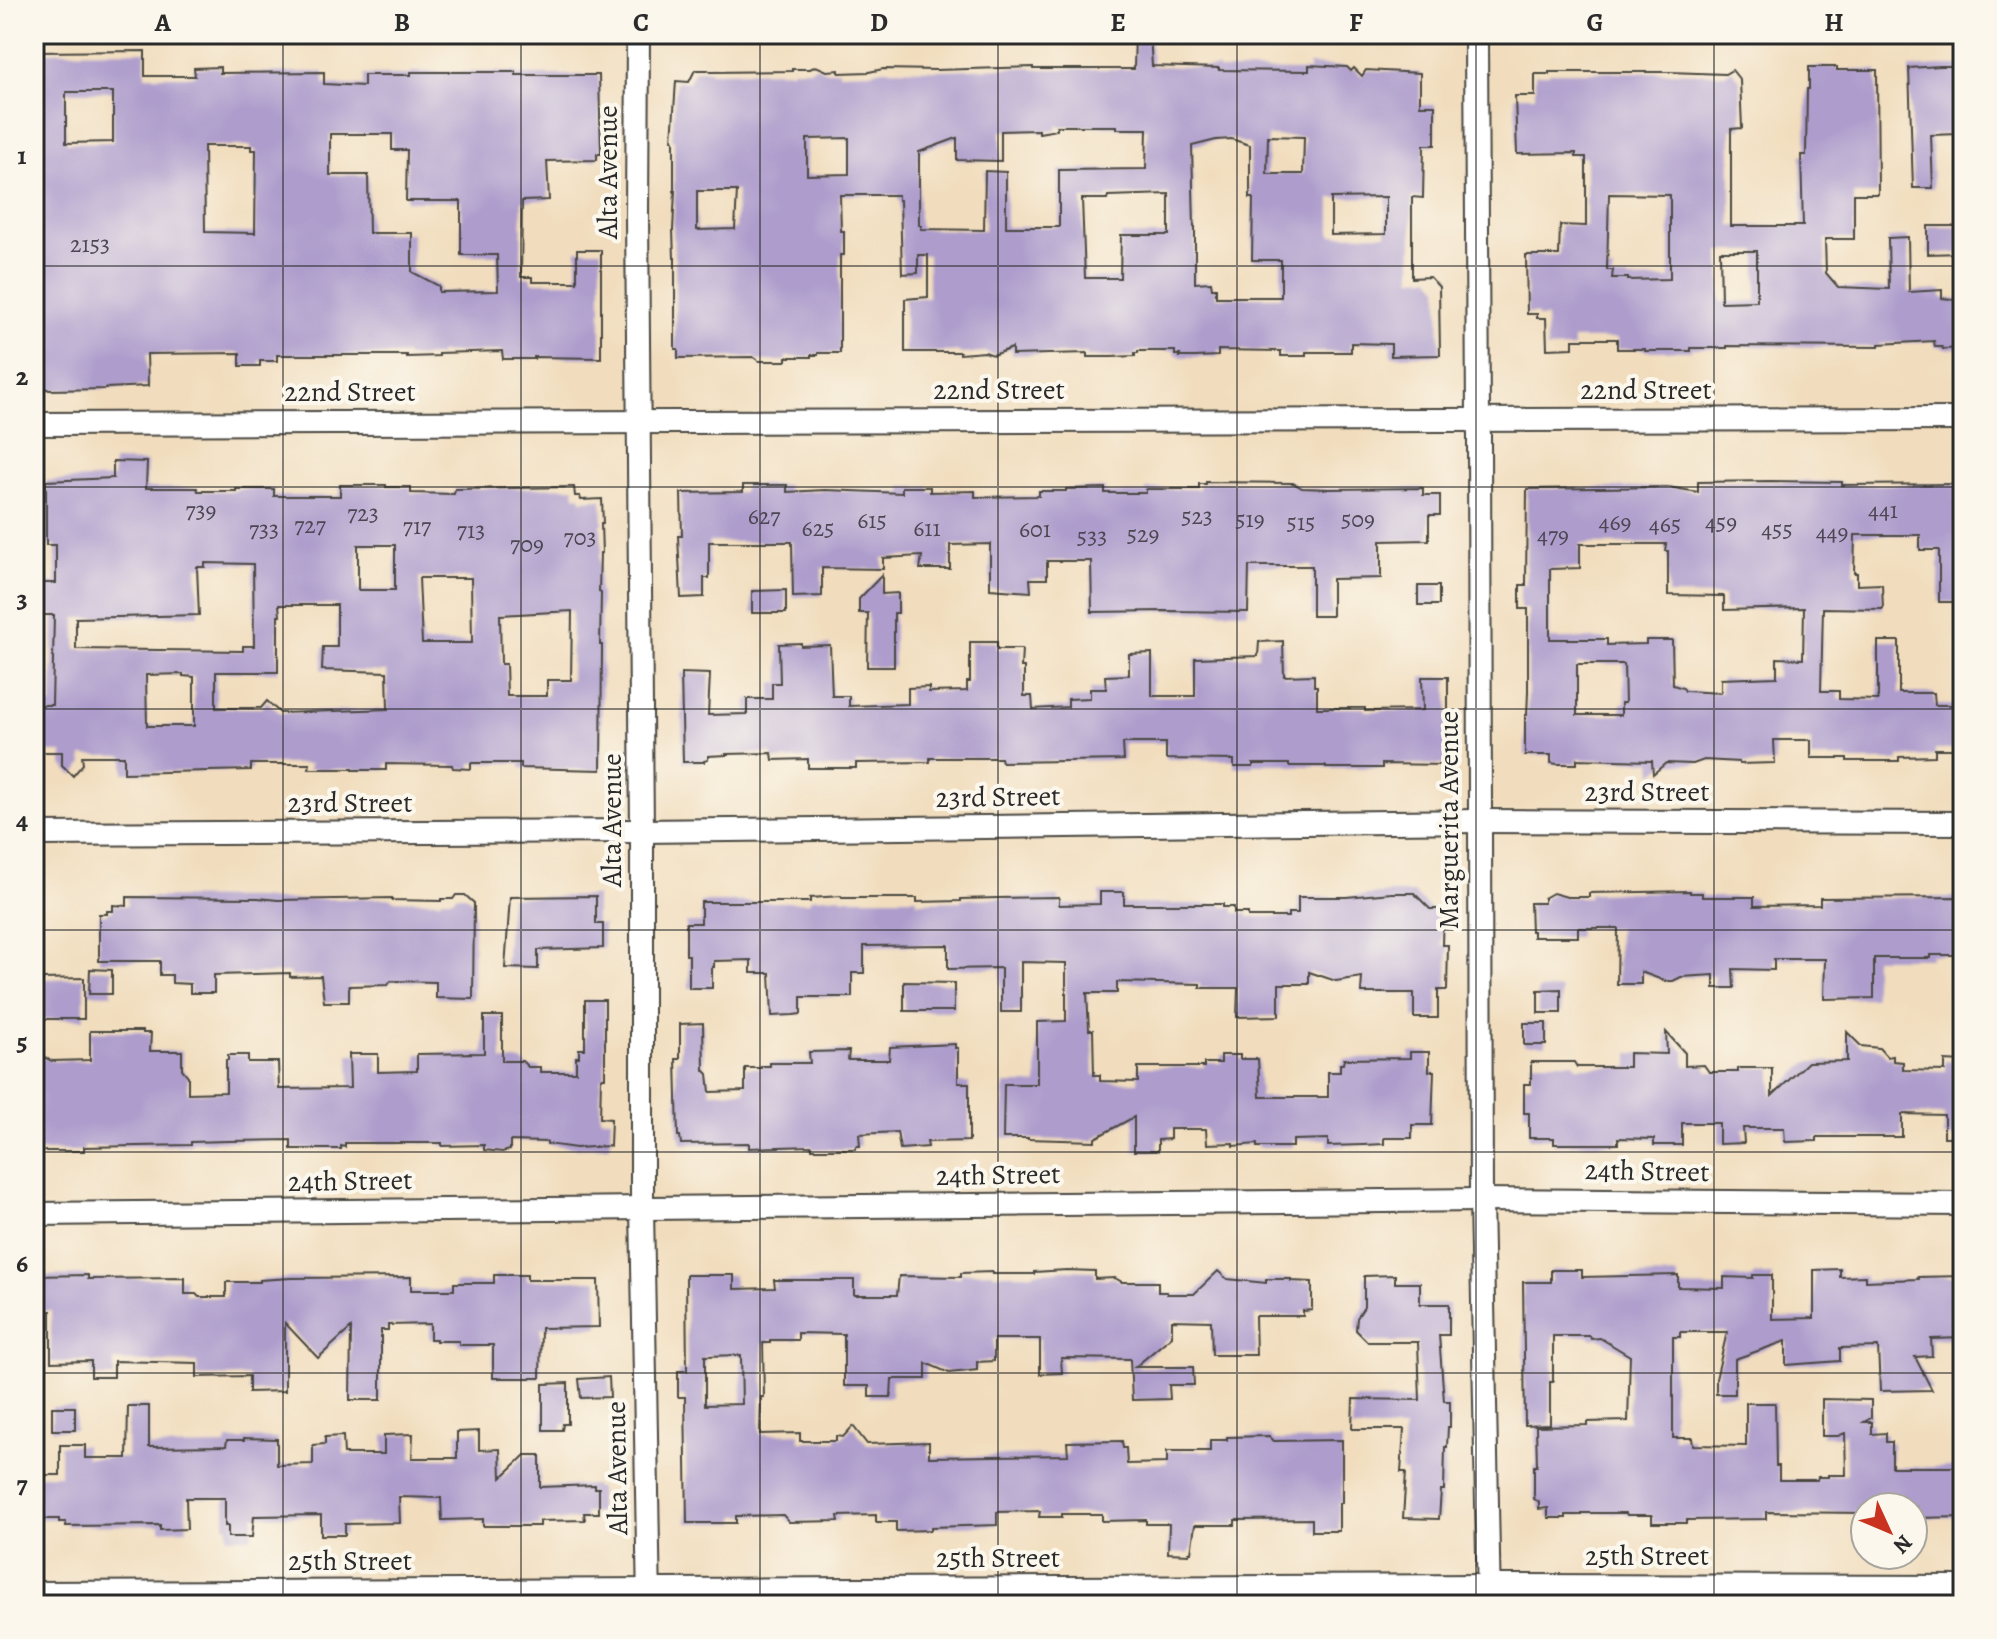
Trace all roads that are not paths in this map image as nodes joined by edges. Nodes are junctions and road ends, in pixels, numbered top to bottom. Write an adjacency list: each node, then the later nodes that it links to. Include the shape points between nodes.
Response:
1 (638, 34): 4 (street, Alta Avenue)
2 (1476, 34): 5 (street, Marguerita Avenue)
3 (1963, 419): 5 (street, 22nd Street)
4 (640, 420): 5 (street, 22nd Street); 6 (street, 22nd Street); 9 (street, Alta Avenue)
5 (1478, 421): 7 (street, Marguerita Avenue)
6 (34, 424)
7 (1479, 821): 8 (street, 23rd Street); 9 (street, 23rd Street); 11 (street, Marguerita Avenue)
8 (1963, 823)
9 (642, 831): 10 (street, 23rd Street); 13 (street, Alta Avenue)
10 (34, 834)
11 (1481, 1200): 12 (street, 24th Street); 13 (street, 24th Street); 17 (street, Marguerita Avenue)
12 (1963, 1204)
13 (642, 1208): 14 (street, 24th Street); 18 (street, Alta Avenue)
14 (34, 1214)
15 (1963, 1587): 17 (street, 25th Street)
16 (34, 1593): 18 (street, 25th Street)
17 (1489, 1596): 18 (street, 25th Street)
18 (650, 1597)

